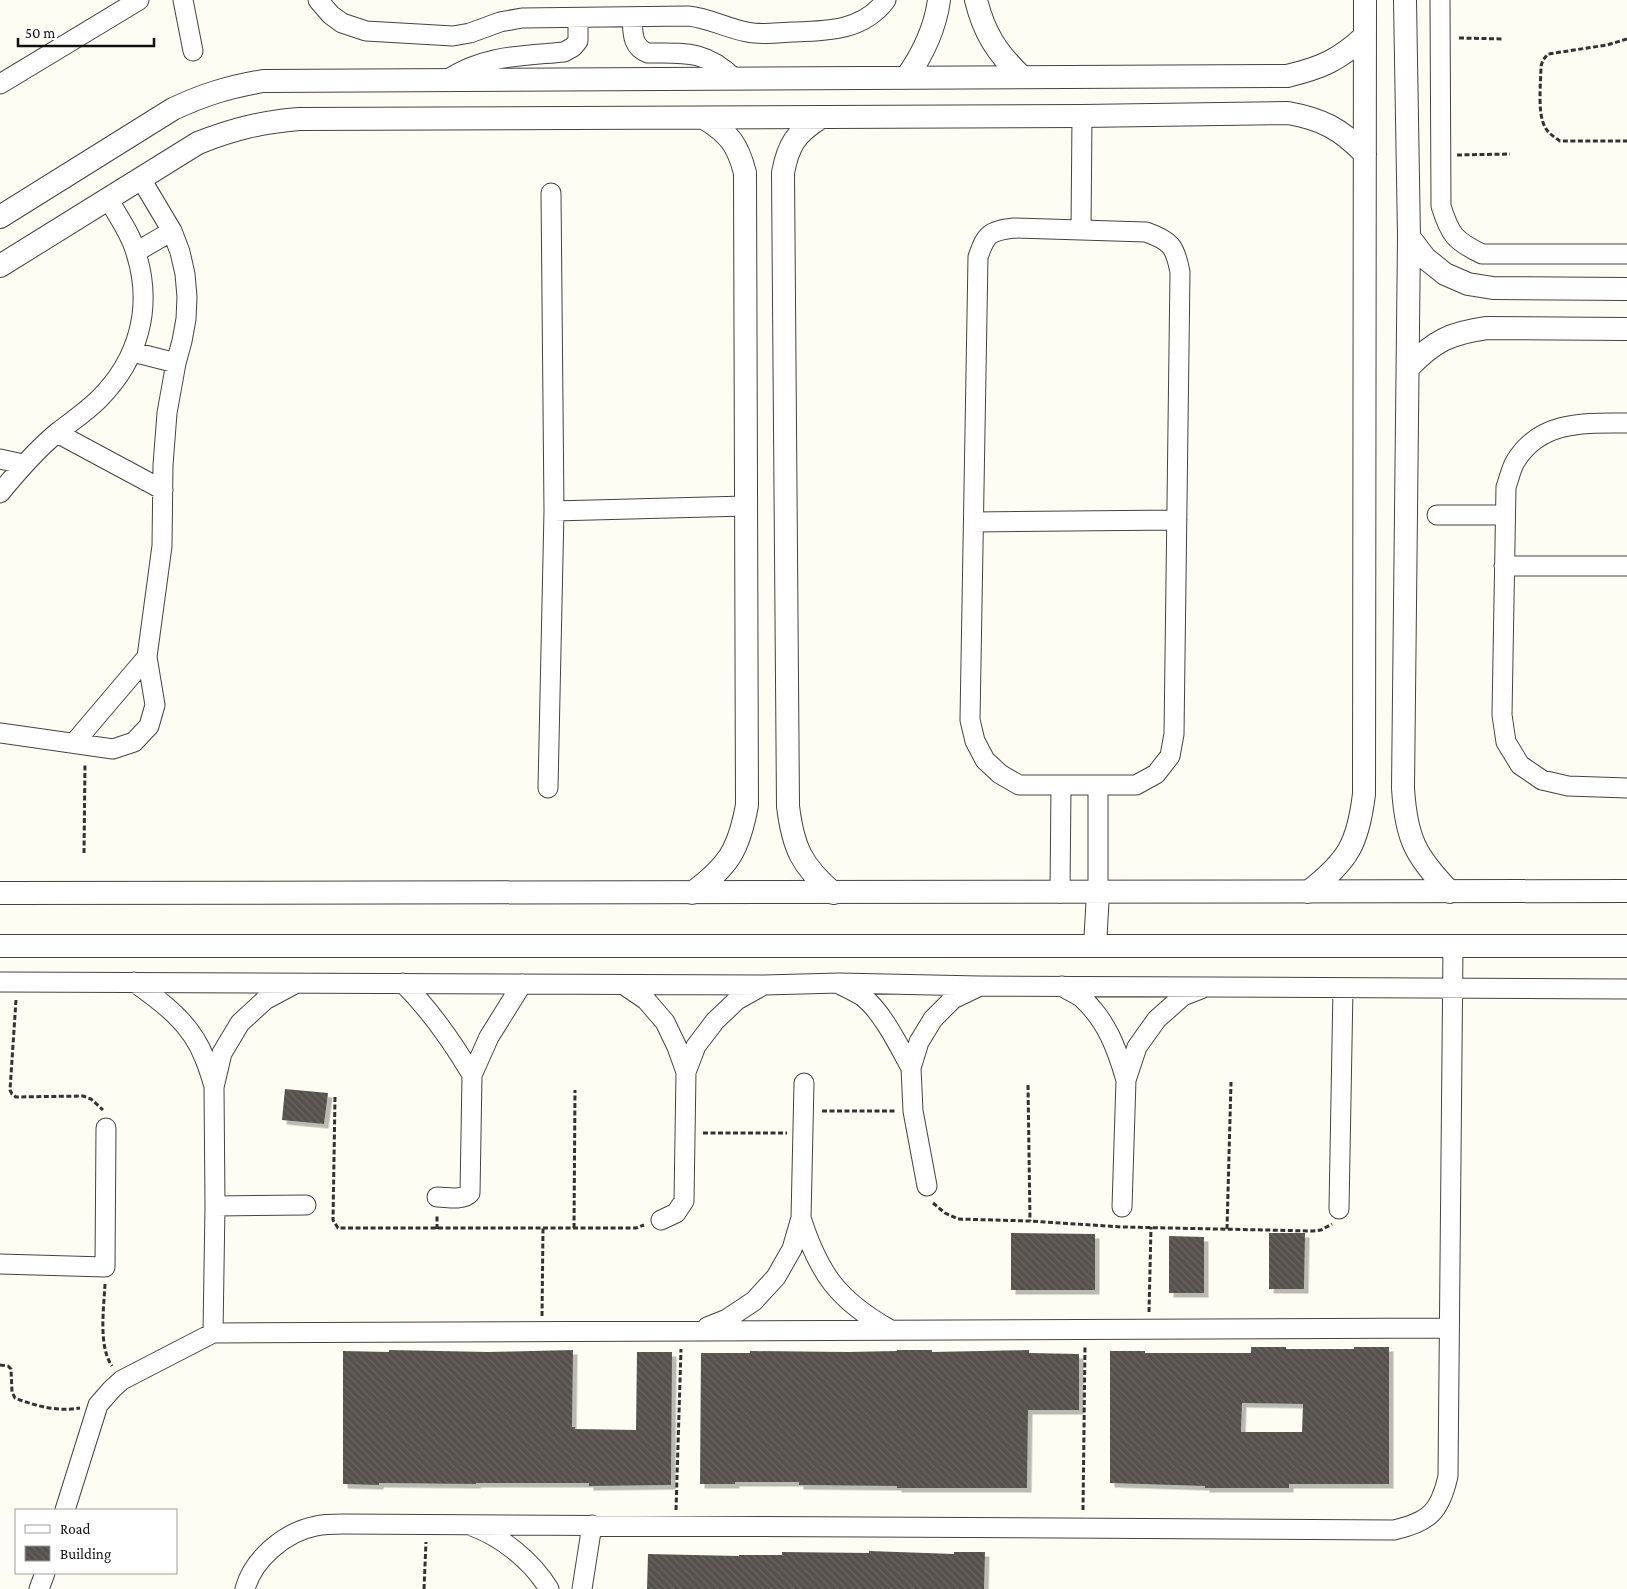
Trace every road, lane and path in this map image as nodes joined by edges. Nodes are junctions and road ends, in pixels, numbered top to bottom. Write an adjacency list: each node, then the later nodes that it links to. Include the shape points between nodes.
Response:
1 (139, 0): 23 (street)
2 (183, 0): 18 (street)
3 (318, 0): 13 (street, via 342,23 366,31 453,36 511,20)
4 (886, 0): 12 (street, via 864,20 827,31 758,33 700,17)
5 (939, 0): 21 (street, via 930,37)
6 (976, 0): 19 (street, via 990,39 1004,60)
7 (1365, 0): 14 (street)
8 (1417, 0): 11 (street)
9 (1440, 0): 15 (street)
10 (606, 9): 12 (street); 13 (street)
11 (1405, 10): 37 (street)
12 (632, 17): 20 (street, via 634,40 643,51 704,57)
13 (578, 18): 22 (street, via 578,41 569,50 482,62)
14 (1365, 36): 19 (street, via 1329,63 1287,76); 28 (street)
15 (1440, 38): 16 (path); 30 (street)
16 (1504, 39)
17 (1627, 40): 27 (path, via 1548,54 1541,66 1542,118 1551,135 1560,141)
18 (193, 51)
19 (1022, 77): 21 (street)
20 (734, 78): 21 (street); 22 (street)
21 (906, 78)
22 (448, 79): 34 (street, via 287,80 232,86 173,110)
23 (0, 84)
24 (1082, 116): 26 (street); 28 (street, via 1288,112 1331,126 1350,138); 35 (street)
25 (704, 118): 26 (street); 31 (street, via 273,121 247,126 198,143); 52 (street, via 720,127 732,140 741,156 745,173)
26 (820, 118): 73 (street, via 794,140 786,156 783,173 788,806 791,831 800,855 814,876)
27 (1627, 141)
28 (1365, 154): 69 (street, via 1364,794 1361,823 1350,850 1332,874)
29 (1510, 154): 30 (path)
30 (1441, 155): 39 (street, via 1441,206 1447,227 1462,244 1482,254)
31 (141, 179): 33 (street); 36 (street)
32 (551, 193): 53 (street)
33 (108, 199): 38 (street, via 130,235); 40 (street)
34 (0, 217)
35 (1082, 230): 56 (street, via 1146,232 1164,239 1177,253 1180,272); 57 (street, via 1014,228 996,230 983,241 978,257)
36 (172, 231): 38 (street); 44 (street, via 180,252 187,296 186,319)
37 (1409, 237): 41 (street, via 1424,258 1445,274 1468,284 1493,288); 45 (street)
38 (136, 252): 43 (street, via 144,302)
39 (1627, 254)
40 (0, 266)
41 (1627, 289)
42 (1627, 329): 45 (street, via 1487,328 1464,331 1443,339)
43 (133, 352): 44 (street); 47 (street, via 101,397)
44 (176, 363): 50 (street, via 167,413)
45 (1408, 368): 70 (street, via 1405,818 1414,846 1429,871)
46 (1627, 423): 55 (street, via 1582,423 1556,428 1532,441 1515,462 1506,487)
47 (57, 433): 49 (street); 50 (street)
48 (0, 458): 49 (street)
49 (24, 464): 51 (street)
50 (163, 490): 60 (street, via 162,546)
51 (0, 493)
52 (746, 506): 53 (street); 72 (street, via 747,805 742,831 731,856 714,877)
53 (554, 511): 65 (street)
54 (1437, 515): 55 (street)
55 (1505, 515): 58 (street)
56 (1177, 520): 57 (street); 64 (street, via 1174,734 1170,756 1156,774 1136,785)
57 (974, 522): 63 (street, via 970,720 975,741 985,760 1019,785)
58 (1504, 566): 59 (street); 66 (street, via 1502,715 1506,742 1520,765 1542,780 1568,786)
59 (1627, 566)
60 (146, 657): 62 (street); 62 (street, via 155,705 149,726 134,742 113,749)
61 (0, 732): 62 (street)
62 (79, 744): 67 (path)
63 (1061, 785): 64 (street); 74 (street)
64 (1098, 785): 75 (street)
65 (548, 788)
66 (1627, 788)
67 (84, 853)
68 (1627, 891): 70 (street)
69 (1308, 892): 70 (street); 75 (street)
70 (1450, 892)
71 (0, 893): 72 (street)
72 (692, 893): 73 (street)
73 (834, 893): 74 (street)
74 (1060, 893): 75 (street)
75 (1098, 893): 77 (street)
76 (0, 946): 77 (street)
77 (1095, 946): 78 (street)
78 (1453, 946): 79 (street); 92 (street)
79 (1627, 946)
80 (8, 982): 81 (street); 105 (path, via 11,1092 16,1097 83,1096 91,1099 103,1111)
81 (134, 982): 82 (street); 101 (street, via 162,1002 186,1026 204,1055)
82 (296, 983): 84 (street); 101 (street, via 265,1000 240,1023 222,1053)
83 (839, 983): 87 (street); 88 (street); 94 (street, via 863,997 881,1018)
84 (403, 984): 85 (street); 96 (street, via 441,1026)
85 (522, 984): 86 (street); 96 (street, via 489,1037)
86 (624, 984): 87 (street); 95 (street, via 646,1000 665,1022)
87 (764, 985): 95 (street, via 738,1000 714,1021 696,1046)
88 (979, 986): 89 (street); 94 (street, via 953,999 933,1019 919,1042)
89 (1062, 986): 90 (street); 97 (street, via 1081,998 1102,1021 1117,1049)
90 (1206, 987): 91 (street); 97 (street, via 1183,996 1157,1019 1138,1048)
91 (1343, 988): 92 (street); 113 (street)
92 (1452, 988): 93 (street); 123 (street)
93 (1627, 989)
94 (911, 1068): 104 (street)
95 (686, 1072): 106 (street)
96 (472, 1075): 109 (street, via 470,1191 464,1197)
97 (1126, 1080): 112 (street)
98 (1231, 1082): 120 (path)
99 (804, 1083): 103 (street)
100 (1028, 1086): 116 (path)
101 (214, 1087): 111 (street)
102 (575, 1090): 118 (path)
103 (804, 1111): 104 (path); 107 (street)
104 (913, 1111): 108 (street)
105 (106, 1128): 122 (street)
106 (685, 1132): 107 (path); 115 (street, via 684,1201 676,1213)
107 (803, 1134): 114 (street)
108 (927, 1186)
109 (437, 1197)
110 (306, 1205): 111 (street)
111 (215, 1206): 129 (street)
112 (1122, 1207)
113 (1339, 1209)
114 (802, 1218): 126 (street, via 810,1246 842,1296 864,1315); 128 (street, via 792,1249 776,1277 754,1301 727,1319)
115 (661, 1220)
116 (1030, 1221)
117 (543, 1228): 127 (path)
118 (574, 1228)
119 (1151, 1228): 125 (path)
120 (1227, 1229)
121 (0, 1264): 122 (street)
122 (105, 1267): 131 (path, via 103,1337 108,1360)
123 (1449, 1328): 125 (street); 138 (street, via 1448,1476 1443,1497 1431,1514 1414,1526 1394,1530)
124 (1085, 1329): 125 (street); 126 (street); 138 (path)
125 (1148, 1329)
126 (890, 1330): 128 (street)
127 (542, 1331): 128 (street); 129 (street)
128 (689, 1331): 137 (path)
129 (213, 1333): 131 (street)
130 (0, 1365): 132 (path, via 11,1369 15,1398 42,1408 70,1410)
131 (122, 1380): 132 (street)
132 (98, 1405): 133 (street)
133 (65, 1509)
134 (426, 1524): 135 (street); 141 (street, via 314,1526 287,1537 264,1556); 142 (path)
135 (466, 1524): 136 (street); 143 (street, via 483,1530 515,1551)
136 (592, 1525): 137 (street); 144 (street)
137 (675, 1526): 138 (street)
138 (1083, 1528)
139 (44, 1574): 140 (street)
140 (39, 1589)
141 (245, 1589)
142 (424, 1589)
143 (549, 1589)
144 (582, 1589)

